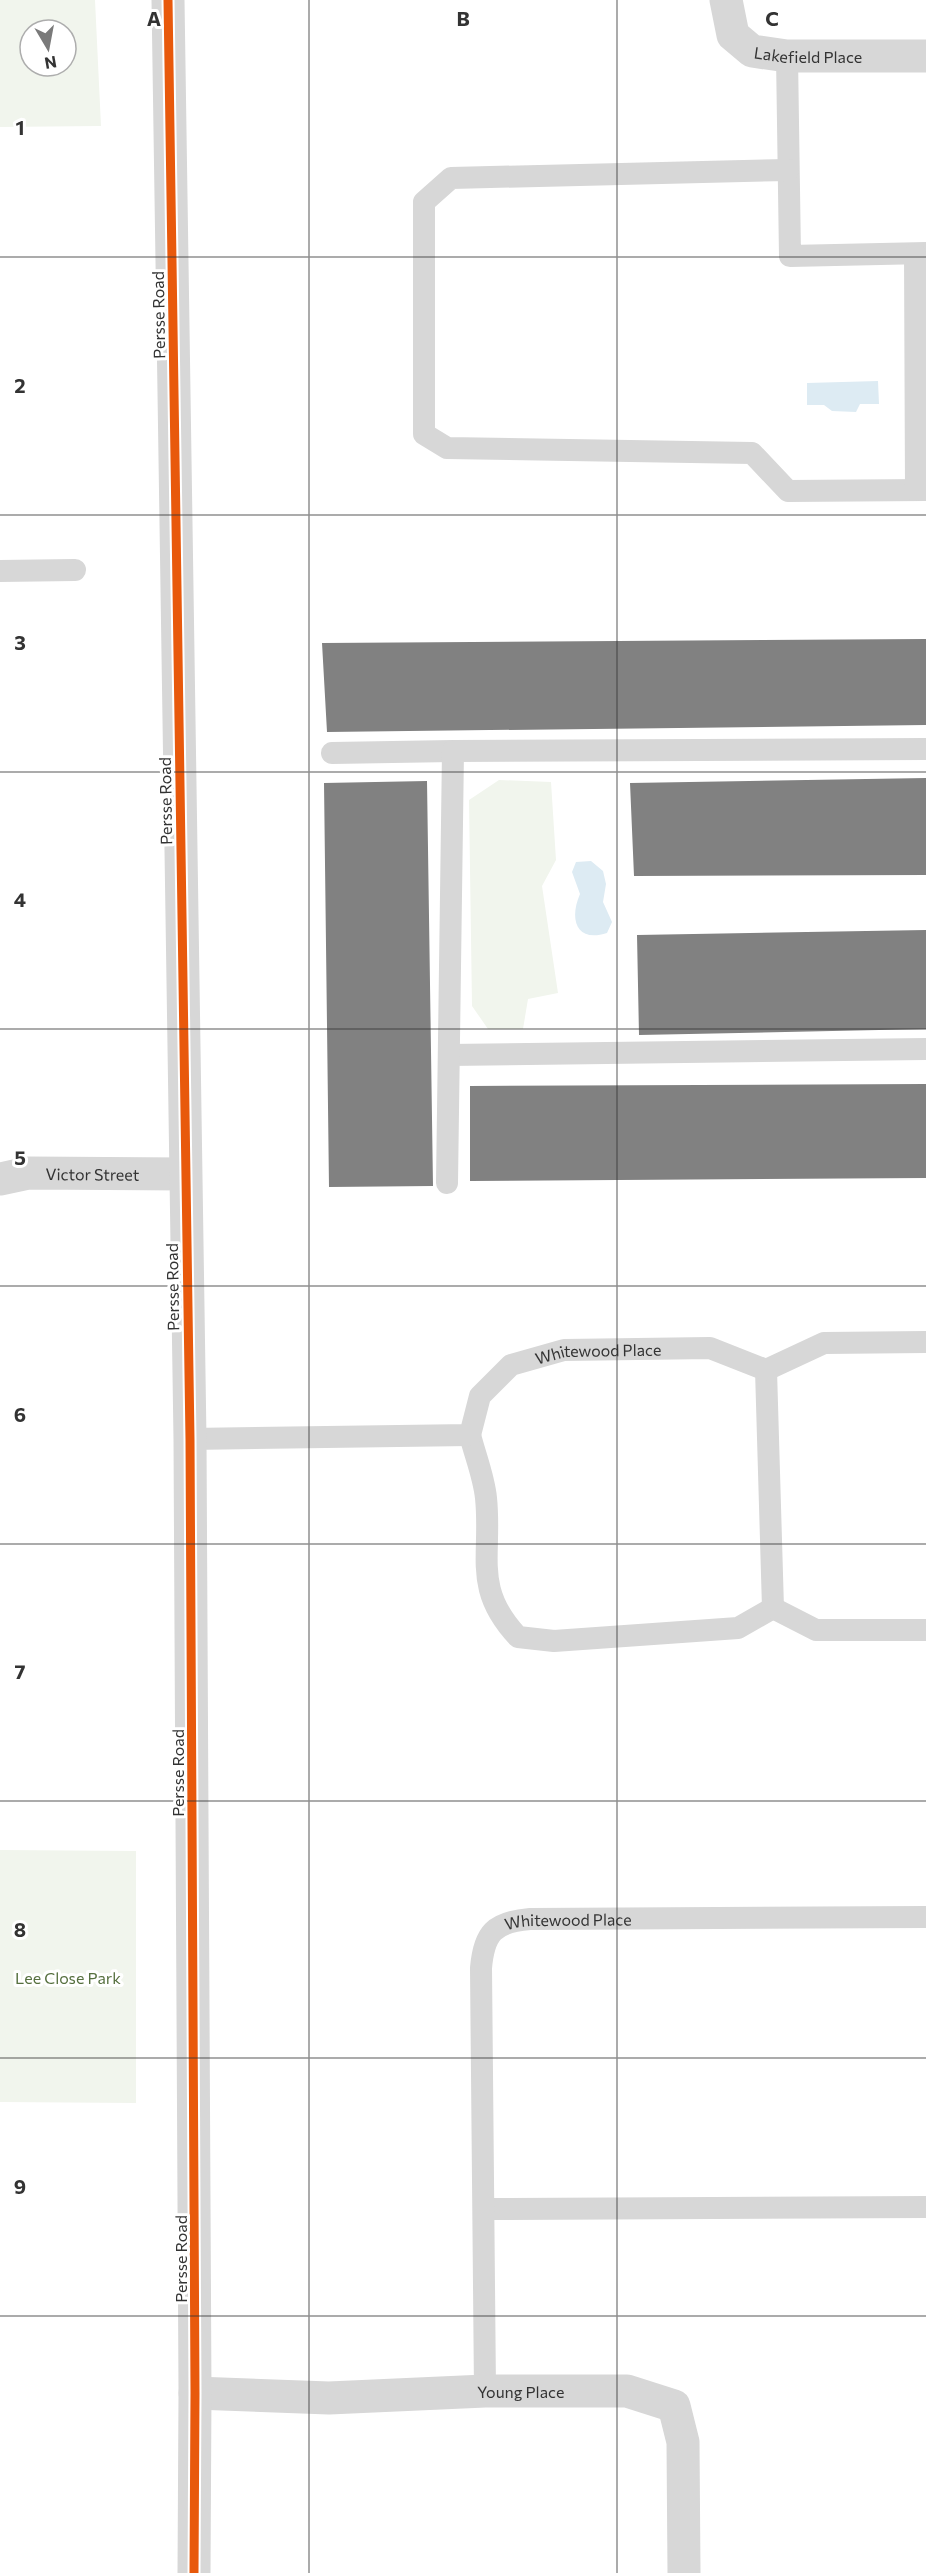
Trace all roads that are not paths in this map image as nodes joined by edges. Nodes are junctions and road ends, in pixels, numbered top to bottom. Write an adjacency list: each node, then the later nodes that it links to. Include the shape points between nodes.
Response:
1 (168, 0): 15 (street, Persse Road)
2 (726, 0): 3 (street, Lakefield Place, via 733,35 752,51)
3 (787, 56): 4 (street, Lakefield Place); 5 (lane)
4 (926, 56)
5 (788, 170): 6 (lane, via 790,256); 7 (lane, via 451,178 424,202 424,434 447,448 752,453 788,491)
6 (921, 253): 7 (lane)
7 (921, 490)
8 (75, 570): 9 (lane)
9 (0, 571)
10 (926, 749): 11 (lane)
11 (453, 752): 12 (lane); 14 (lane)
12 (332, 753)
13 (926, 1049): 14 (lane)
14 (449, 1055): 17 (lane)
15 (185, 1174): 16 (street, Victor Street, via 28,1173); 21 (street, Persse Road)
16 (0, 1179)
17 (447, 1183)
18 (926, 1342): 19 (lane, via 824,1343)
19 (766, 1370): 20 (lane, Whitewood Place, via 710,1348 564,1350 511,1365 480,1395); 22 (lane)
20 (470, 1435): 21 (lane); 22 (lane, Whitewood Place, via 486,1497 487,1587 500,1618 518,1637 554,1641 738,1628)
21 (190, 1439): 28 (street, Persse Road)
22 (772, 1608): 23 (lane, via 816,1630)
23 (926, 1630)
24 (926, 1917): 26 (lane, Whitewood Place, via 530,1919 500,1925 483,1948 481,1968)
25 (926, 2206): 26 (lane)
26 (485, 2209): 27 (lane, Whitewood Place)
27 (485, 2391): 28 (street, Young Place, via 329,2398); 30 (street, Young Place, via 627,2391 674,2406 683,2442)
28 (195, 2393): 29 (street, Persse Road)
29 (194, 2573)
30 (684, 2573)

